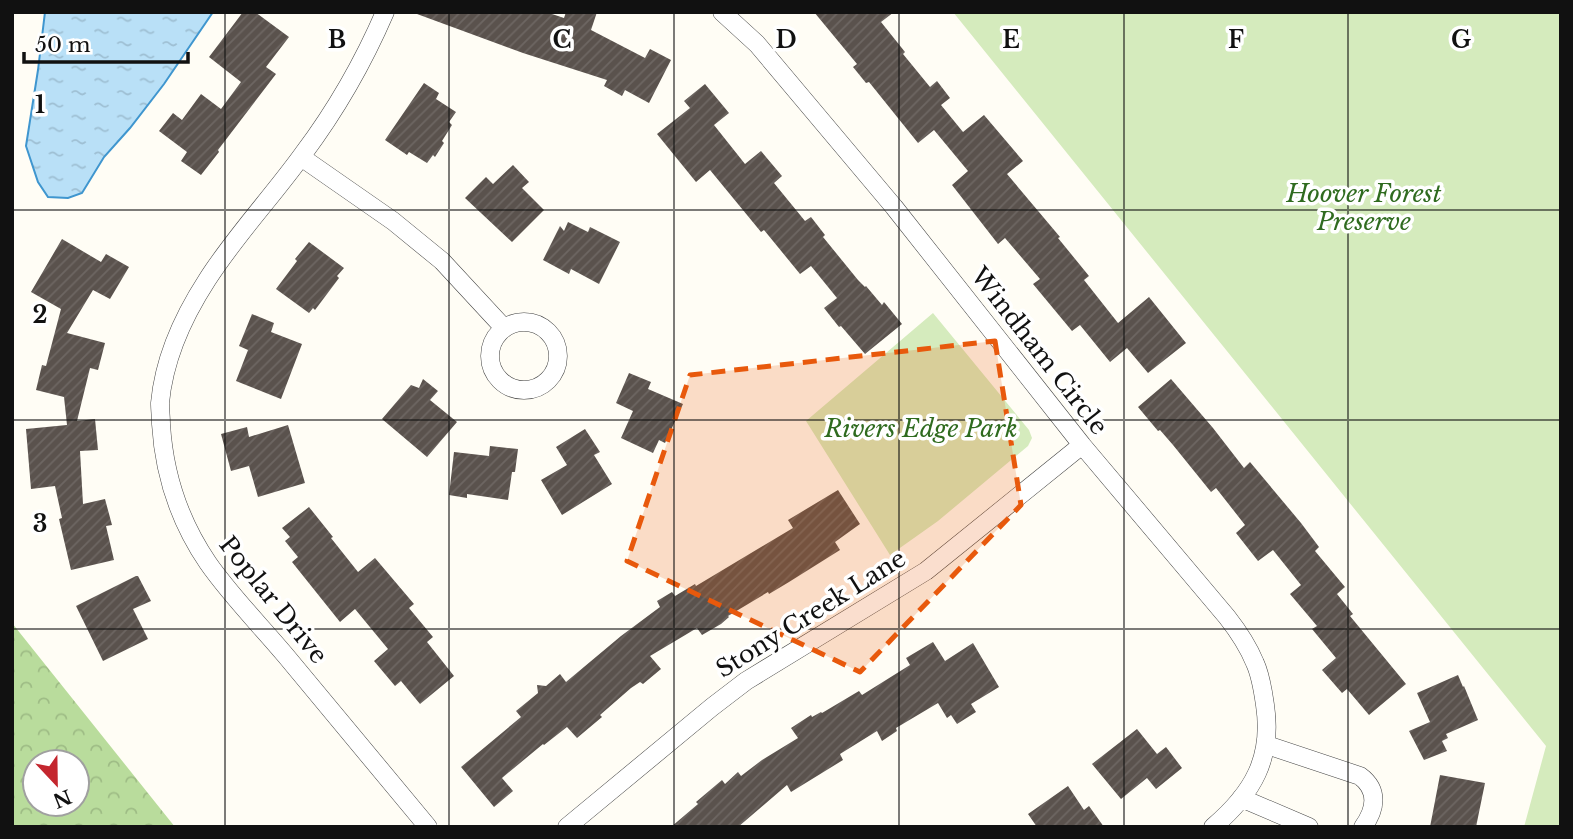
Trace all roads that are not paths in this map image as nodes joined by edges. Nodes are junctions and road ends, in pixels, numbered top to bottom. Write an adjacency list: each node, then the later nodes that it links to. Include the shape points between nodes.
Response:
1 (385, 12): 3 (street, Poplar Drive, via 363,60)
2 (722, 12): 5 (street, Windham Circle, via 757,44 894,207)
3 (301, 158): 4 (street, via 442,261); 8 (street, Poplar Drive, via 190,307 169,360 160,403 162,445 186,526 207,561)
4 (504, 328)
5 (1082, 445): 6 (street, Windham Circle, via 1242,637 1263,690); 9 (street, Stony Creek Lane, via 926,571 746,681)
6 (1267, 745): 7 (street, Windham Circle, via 1262,764); 12 (street, via 1368,782 1374,804)
7 (1241, 798): 10 (street, Windham Circle); 11 (street)
8 (428, 827)
9 (567, 827)
10 (1213, 827)
11 (1308, 827)
12 (1363, 827)

